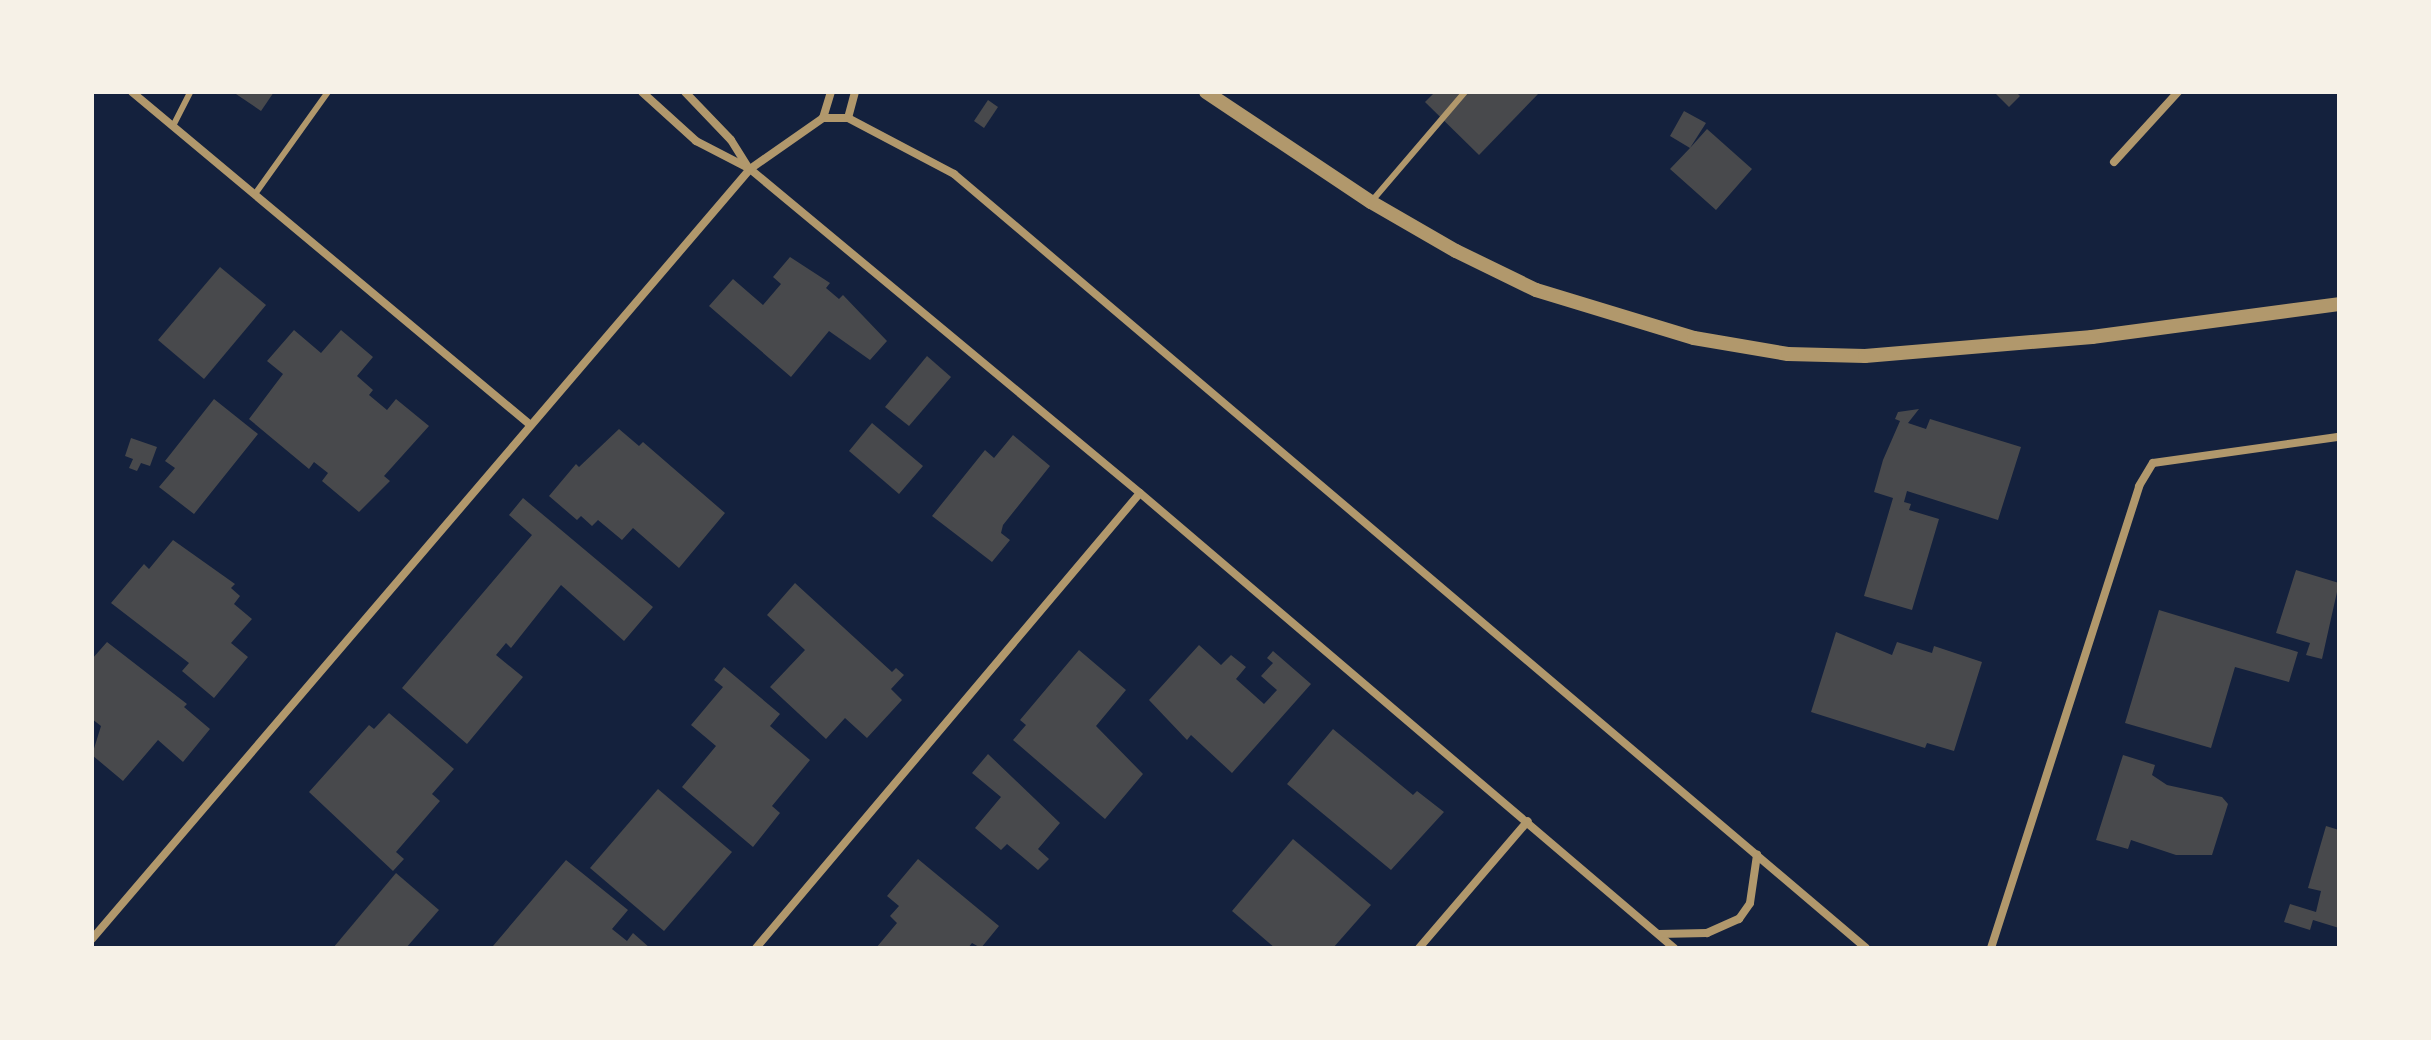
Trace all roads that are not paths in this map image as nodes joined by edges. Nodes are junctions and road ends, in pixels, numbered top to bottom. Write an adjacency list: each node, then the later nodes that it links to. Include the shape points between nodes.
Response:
1 (132, 92): 13 (street)
2 (190, 92): 13 (lane)
3 (328, 92): 16 (lane)
4 (642, 92): 15 (street, via 696,141)
5 (685, 92): 15 (street, via 731,140)
6 (831, 92): 11 (street)
7 (855, 92): 12 (street)
8 (1206, 92): 17 (street)
9 (1465, 92): 17 (lane)
10 (2178, 92): 14 (street)
11 (823, 118): 12 (street); 15 (street)
12 (848, 118): 23 (street, via 954,174)
13 (173, 126): 16 (street)
14 (2114, 162)
15 (750, 169): 19 (street); 21 (street)
16 (255, 194): 19 (street)
17 (1371, 202): 18 (street, via 1536,290 1694,338 1788,354 1865,356 2092,337)
18 (2339, 304)
19 (528, 423): 25 (street)
20 (2339, 437): 30 (street, via 2153,463 2139,486)
21 (1140, 493): 22 (street); 26 (street)
22 (1528, 821): 24 (street); 27 (street)
23 (1757, 855): 24 (street, via 1750,903 1739,919 1707,933); 29 (street)
24 (1658, 934): 28 (street)
25 (92, 939)
26 (756, 948)
27 (1419, 948)
28 (1674, 948)
29 (1866, 948)
30 (1991, 948)

